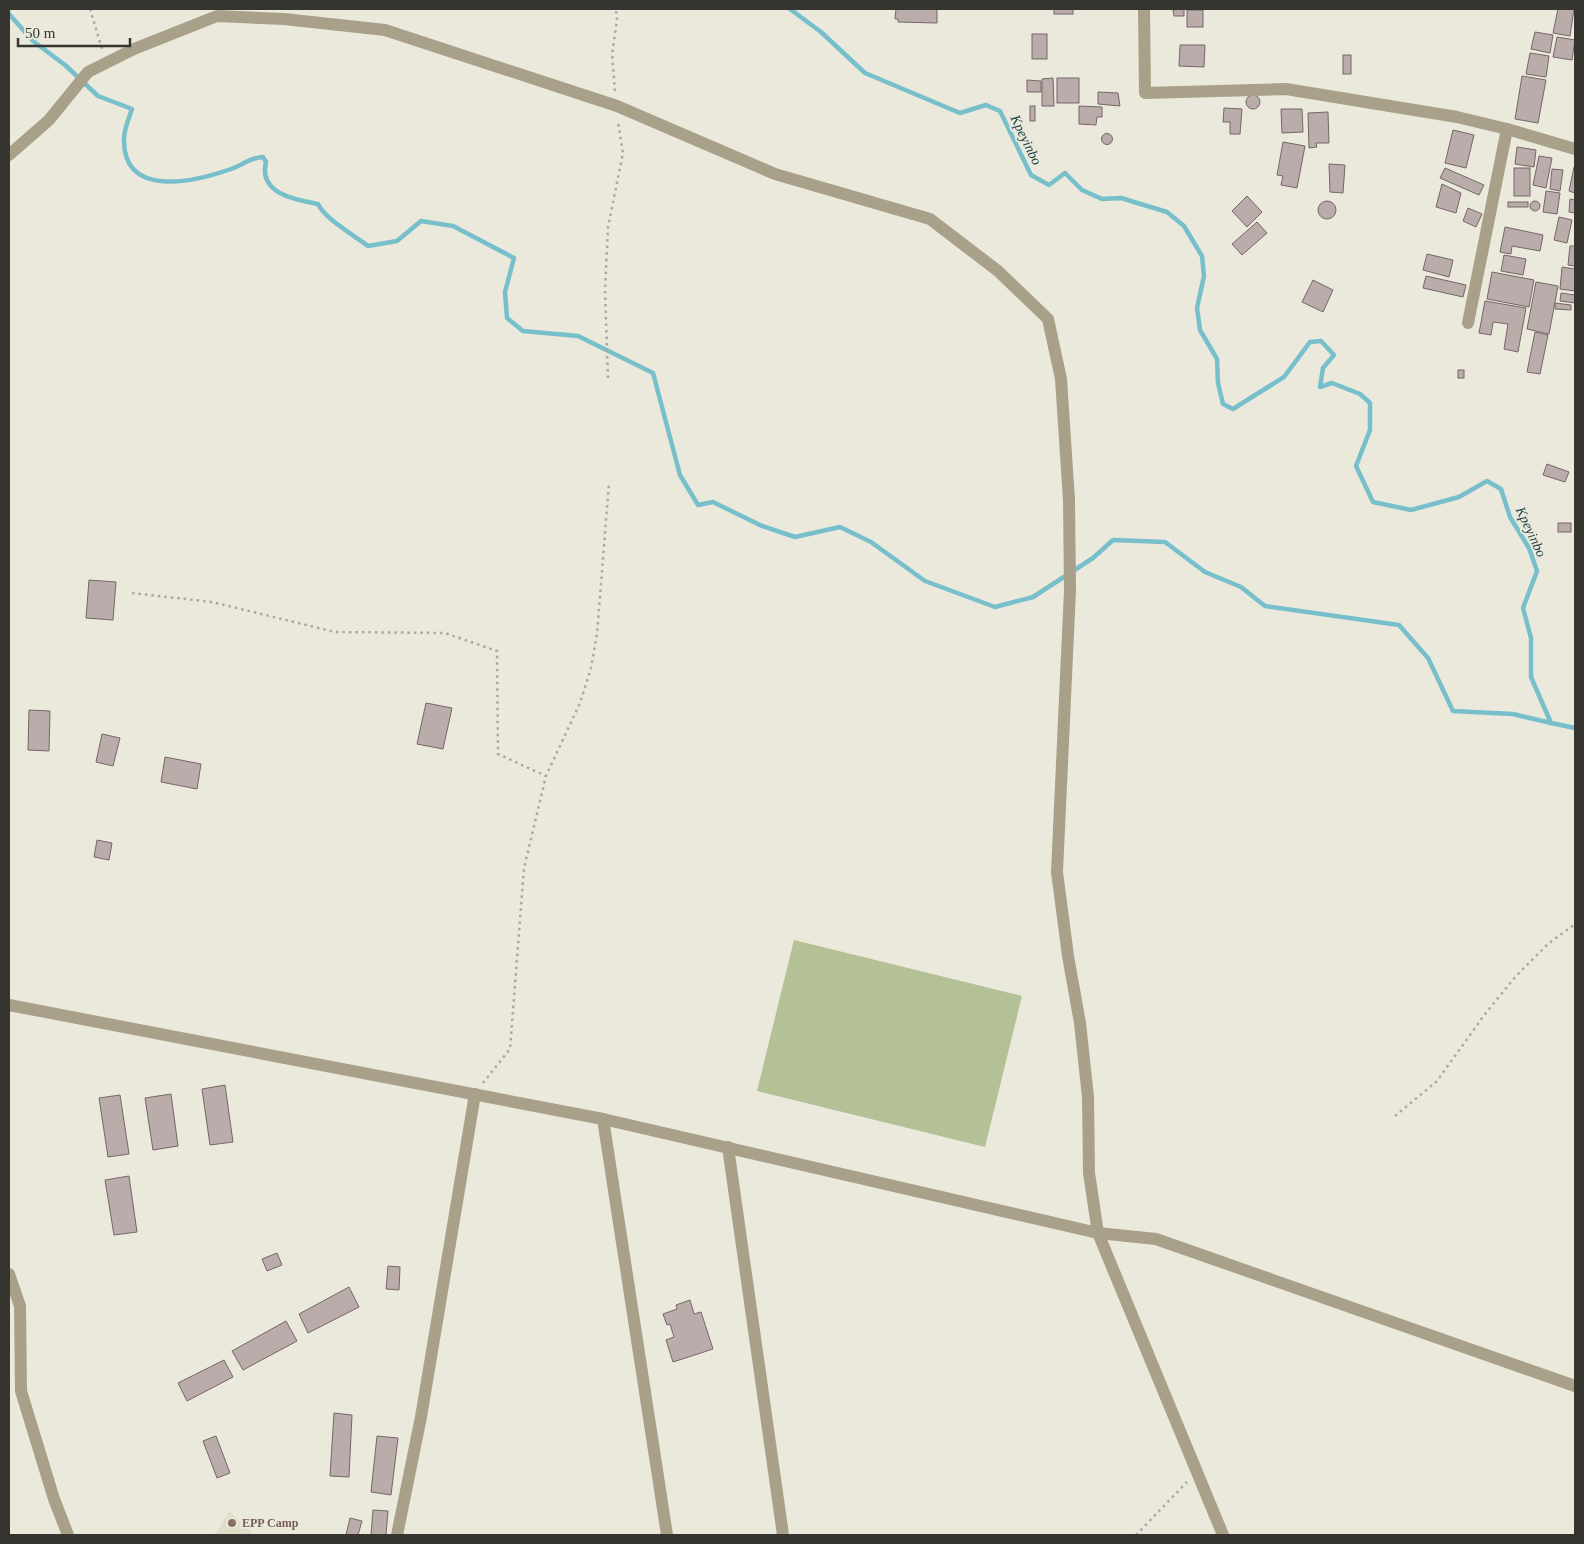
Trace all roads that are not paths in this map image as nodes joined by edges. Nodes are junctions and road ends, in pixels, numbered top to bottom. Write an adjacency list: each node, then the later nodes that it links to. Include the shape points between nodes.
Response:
1 (1144, 9): 2 (street, via 1145,93 1286,89 1457,117)
2 (1507, 129): 3 (street); 5 (street)
3 (1575, 149)
4 (9, 155): 10 (street, via 50,120 88,72 134,49 217,16 284,19 385,30 616,106 775,174 930,220 998,271 1048,319 1061,379 1069,500 1070,590 1057,872 1080,1023 1088,1097 1089,1173)
5 (1468, 323)
6 (9, 1005): 7 (street)
7 (475, 1094): 8 (street); 15 (street, via 421,1416)
8 (603, 1119): 9 (street); 16 (street)
9 (728, 1147): 10 (street); 17 (street)
10 (1098, 1233): 12 (street, via 1156,1239); 18 (street)
11 (9, 1274): 13 (street, via 20,1306 21,1391 54,1499)
12 (1575, 1386)
13 (68, 1532): 14 (street)
14 (56, 1535)
15 (397, 1535)
16 (667, 1535)
17 (783, 1535)
18 (1223, 1535)

